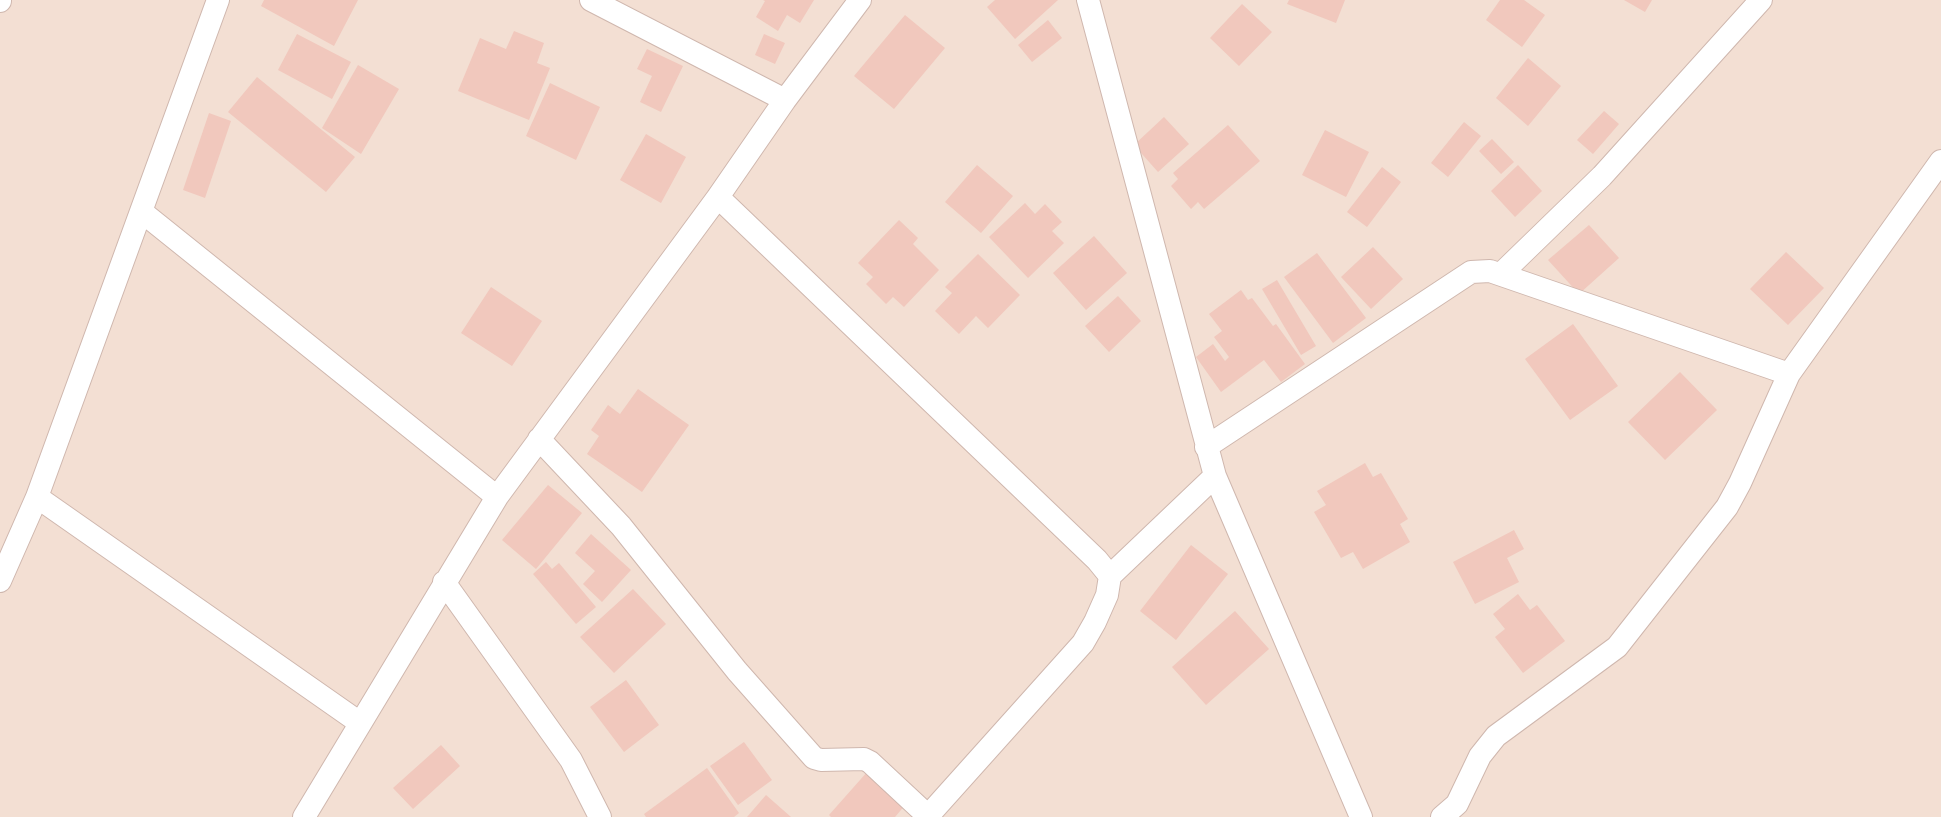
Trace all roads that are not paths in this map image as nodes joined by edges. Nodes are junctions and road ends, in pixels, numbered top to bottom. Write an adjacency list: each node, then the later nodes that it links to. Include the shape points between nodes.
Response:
1 (218, 0): 9 (street)
2 (591, 0): 6 (street)
3 (860, 0): 6 (street)
4 (1088, 0): 13 (street)
5 (1761, 0): 10 (street, via 1602,176)
6 (785, 100): 8 (street)
7 (1941, 161): 11 (street)
8 (718, 197): 12 (street); 17 (street)
9 (142, 212): 15 (street); 16 (street)
10 (1501, 274): 11 (street); 13 (street, via 1490,271 1471,272)
11 (1789, 374): 25 (street, via 1740,483 1722,513 1617,647 1496,736 1480,756 1457,804)
12 (539, 439): 16 (street); 23 (street, via 621,526 737,671 814,758 864,759 870,762)
13 (1206, 447): 14 (street)
14 (1215, 476): 17 (street); 24 (street)
15 (38, 497): 18 (street); 20 (street)
16 (497, 497): 19 (street)
17 (1110, 576): 23 (street, via 1107,595 1083,644)
18 (0, 581)
19 (444, 582): 20 (street); 22 (street, via 571,760)
20 (360, 724): 21 (street)
21 (304, 817)
22 (600, 817)
23 (928, 817)
24 (1361, 817)
25 (1442, 817)

